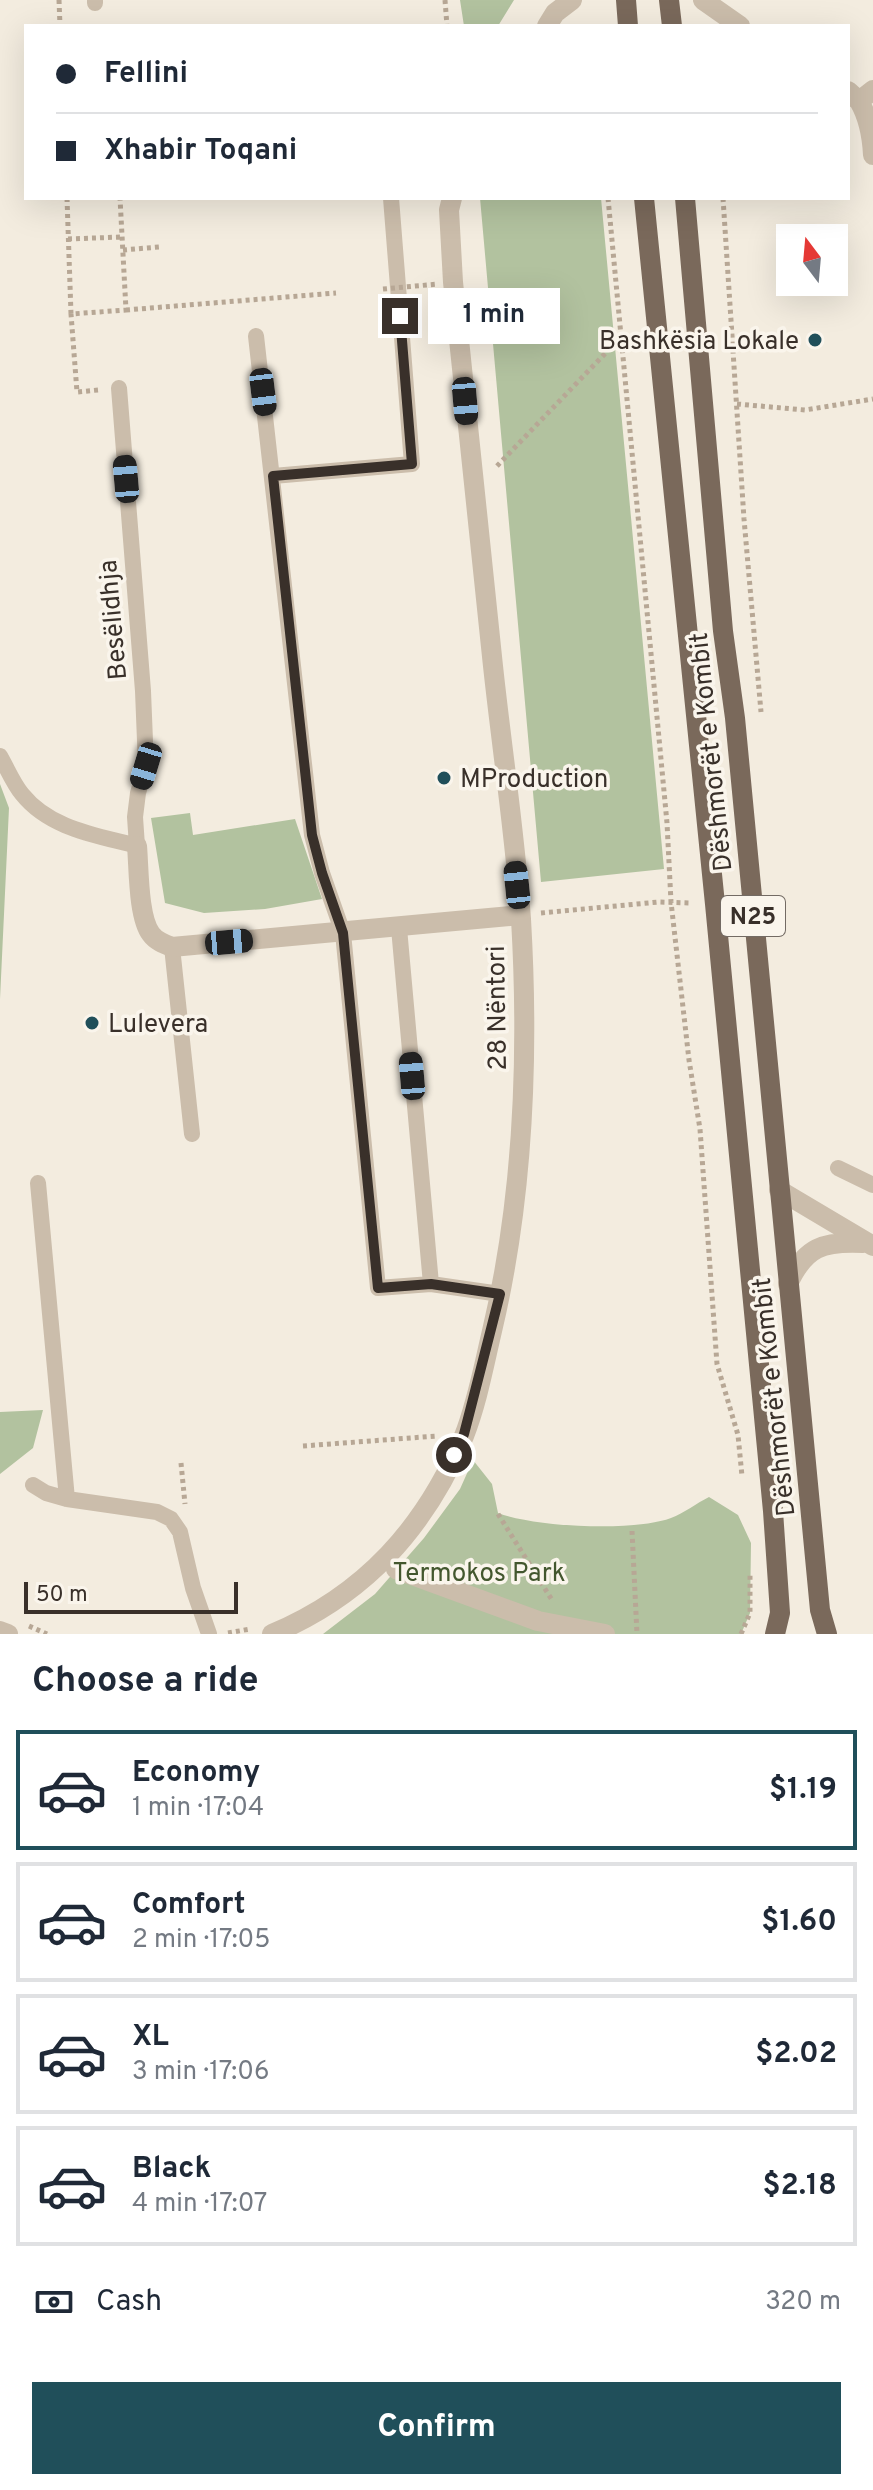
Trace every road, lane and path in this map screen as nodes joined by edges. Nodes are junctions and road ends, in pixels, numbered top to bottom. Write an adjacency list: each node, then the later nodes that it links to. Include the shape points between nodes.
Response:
1 (59, 0): 7 (path)
2 (445, 0): 8 (path)
3 (572, 0): 9 (street)
4 (626, 0): 10 (main road)
5 (669, 0): 11 (main road)
6 (703, 0): 12 (street)
7 (60, 24)
8 (447, 24)
9 (548, 24)
10 (628, 24)
11 (672, 24)
12 (737, 24)
13 (860, 94): 14 (street)
14 (873, 155)
15 (67, 200): 24 (path)
16 (120, 200): 23 (path)
17 (391, 200): 37 (lane, via 412,464)
18 (452, 200): 38 (street, 28 Nëntori, via 453,282)
19 (608, 200): 33 (path)
20 (644, 200): 43 (main road, Dëshmorët e Kombit / N25)
21 (685, 200): 52 (main road, Dëshmorët e Kombit / N25)
22 (723, 200): 36 (path)
23 (122, 237): 24 (path); 26 (path)
24 (68, 239): 31 (path)
25 (159, 247): 26 (path)
26 (123, 250): 30 (path)
27 (438, 284): 28 (path, bridge)
28 (383, 289)
29 (336, 293): 30 (path)
30 (126, 310): 31 (path)
31 (71, 314): 34 (path, via 77,392)
32 (256, 336): 37 (lane)
33 (620, 338): 38 (path); 42 (path)
34 (119, 388): 41 (lane, Besëlidhja, via 146,766 136,805)
35 (873, 399): 36 (path, via 805,410)
36 (737, 404): 39 (path)
37 (273, 476): 46 (lane, via 312,835)
38 (474, 490): 44 (street, 28 Nëntori)
39 (762, 724)
40 (0, 756): 41 (lane, via 21,793 41,813)
41 (137, 846): 47 (street, Besëlidhja, via 144,920 150,934)
42 (671, 902): 43 (path); 44 (path); 59 (path, via 700,1129 717,1364 738,1435)
43 (715, 904): 75 (main road, Dëshmorët e Kombit / N25, via 773,1511 780,1613)
44 (520, 915): 45 (street); 56 (street, 28 Nëntori, via 521,1137)
45 (399, 928): 46 (street); 54 (lane)
46 (343, 933): 47 (street); 54 (lane, via 378,1288)
47 (172, 947): 48 (lane)
48 (192, 1134)
49 (838, 1168): 51 (lane)
50 (38, 1183): 61 (lane)
51 (873, 1185)
52 (779, 1190): 53 (street); 55 (main road, Dëshmorët e Kombit / N25)
53 (870, 1244): 55 (street, via 817,1248 804,1256)
54 (431, 1284): 56 (lane)
55 (788, 1284): 76 (main road, Dëshmorët e Kombit / N25, via 820,1610)
56 (500, 1294): 67 (street, 28 Nëntori, via 464,1434 407,1534 342,1596 306,1620)
57 (303, 1446): 58 (path, via 442,1436)
58 (435, 1448)
59 (743, 1481)
60 (33, 1485): 61 (lane)
61 (67, 1499): 70 (lane, via 157,1512 171,1519 180,1532)
62 (498, 1514): 66 (path)
63 (632, 1531): 73 (path)
64 (396, 1569): 66 (street, via 538,1621)
65 (751, 1571): 74 (path, via 750,1613)
66 (567, 1625): 72 (street)
67 (267, 1629): 71 (path)
68 (0, 1631): 69 (street)
69 (8, 1634)
70 (209, 1634)
71 (224, 1634)
72 (605, 1634)
73 (637, 1634)
74 (741, 1634)
75 (775, 1634)
76 (827, 1634)

